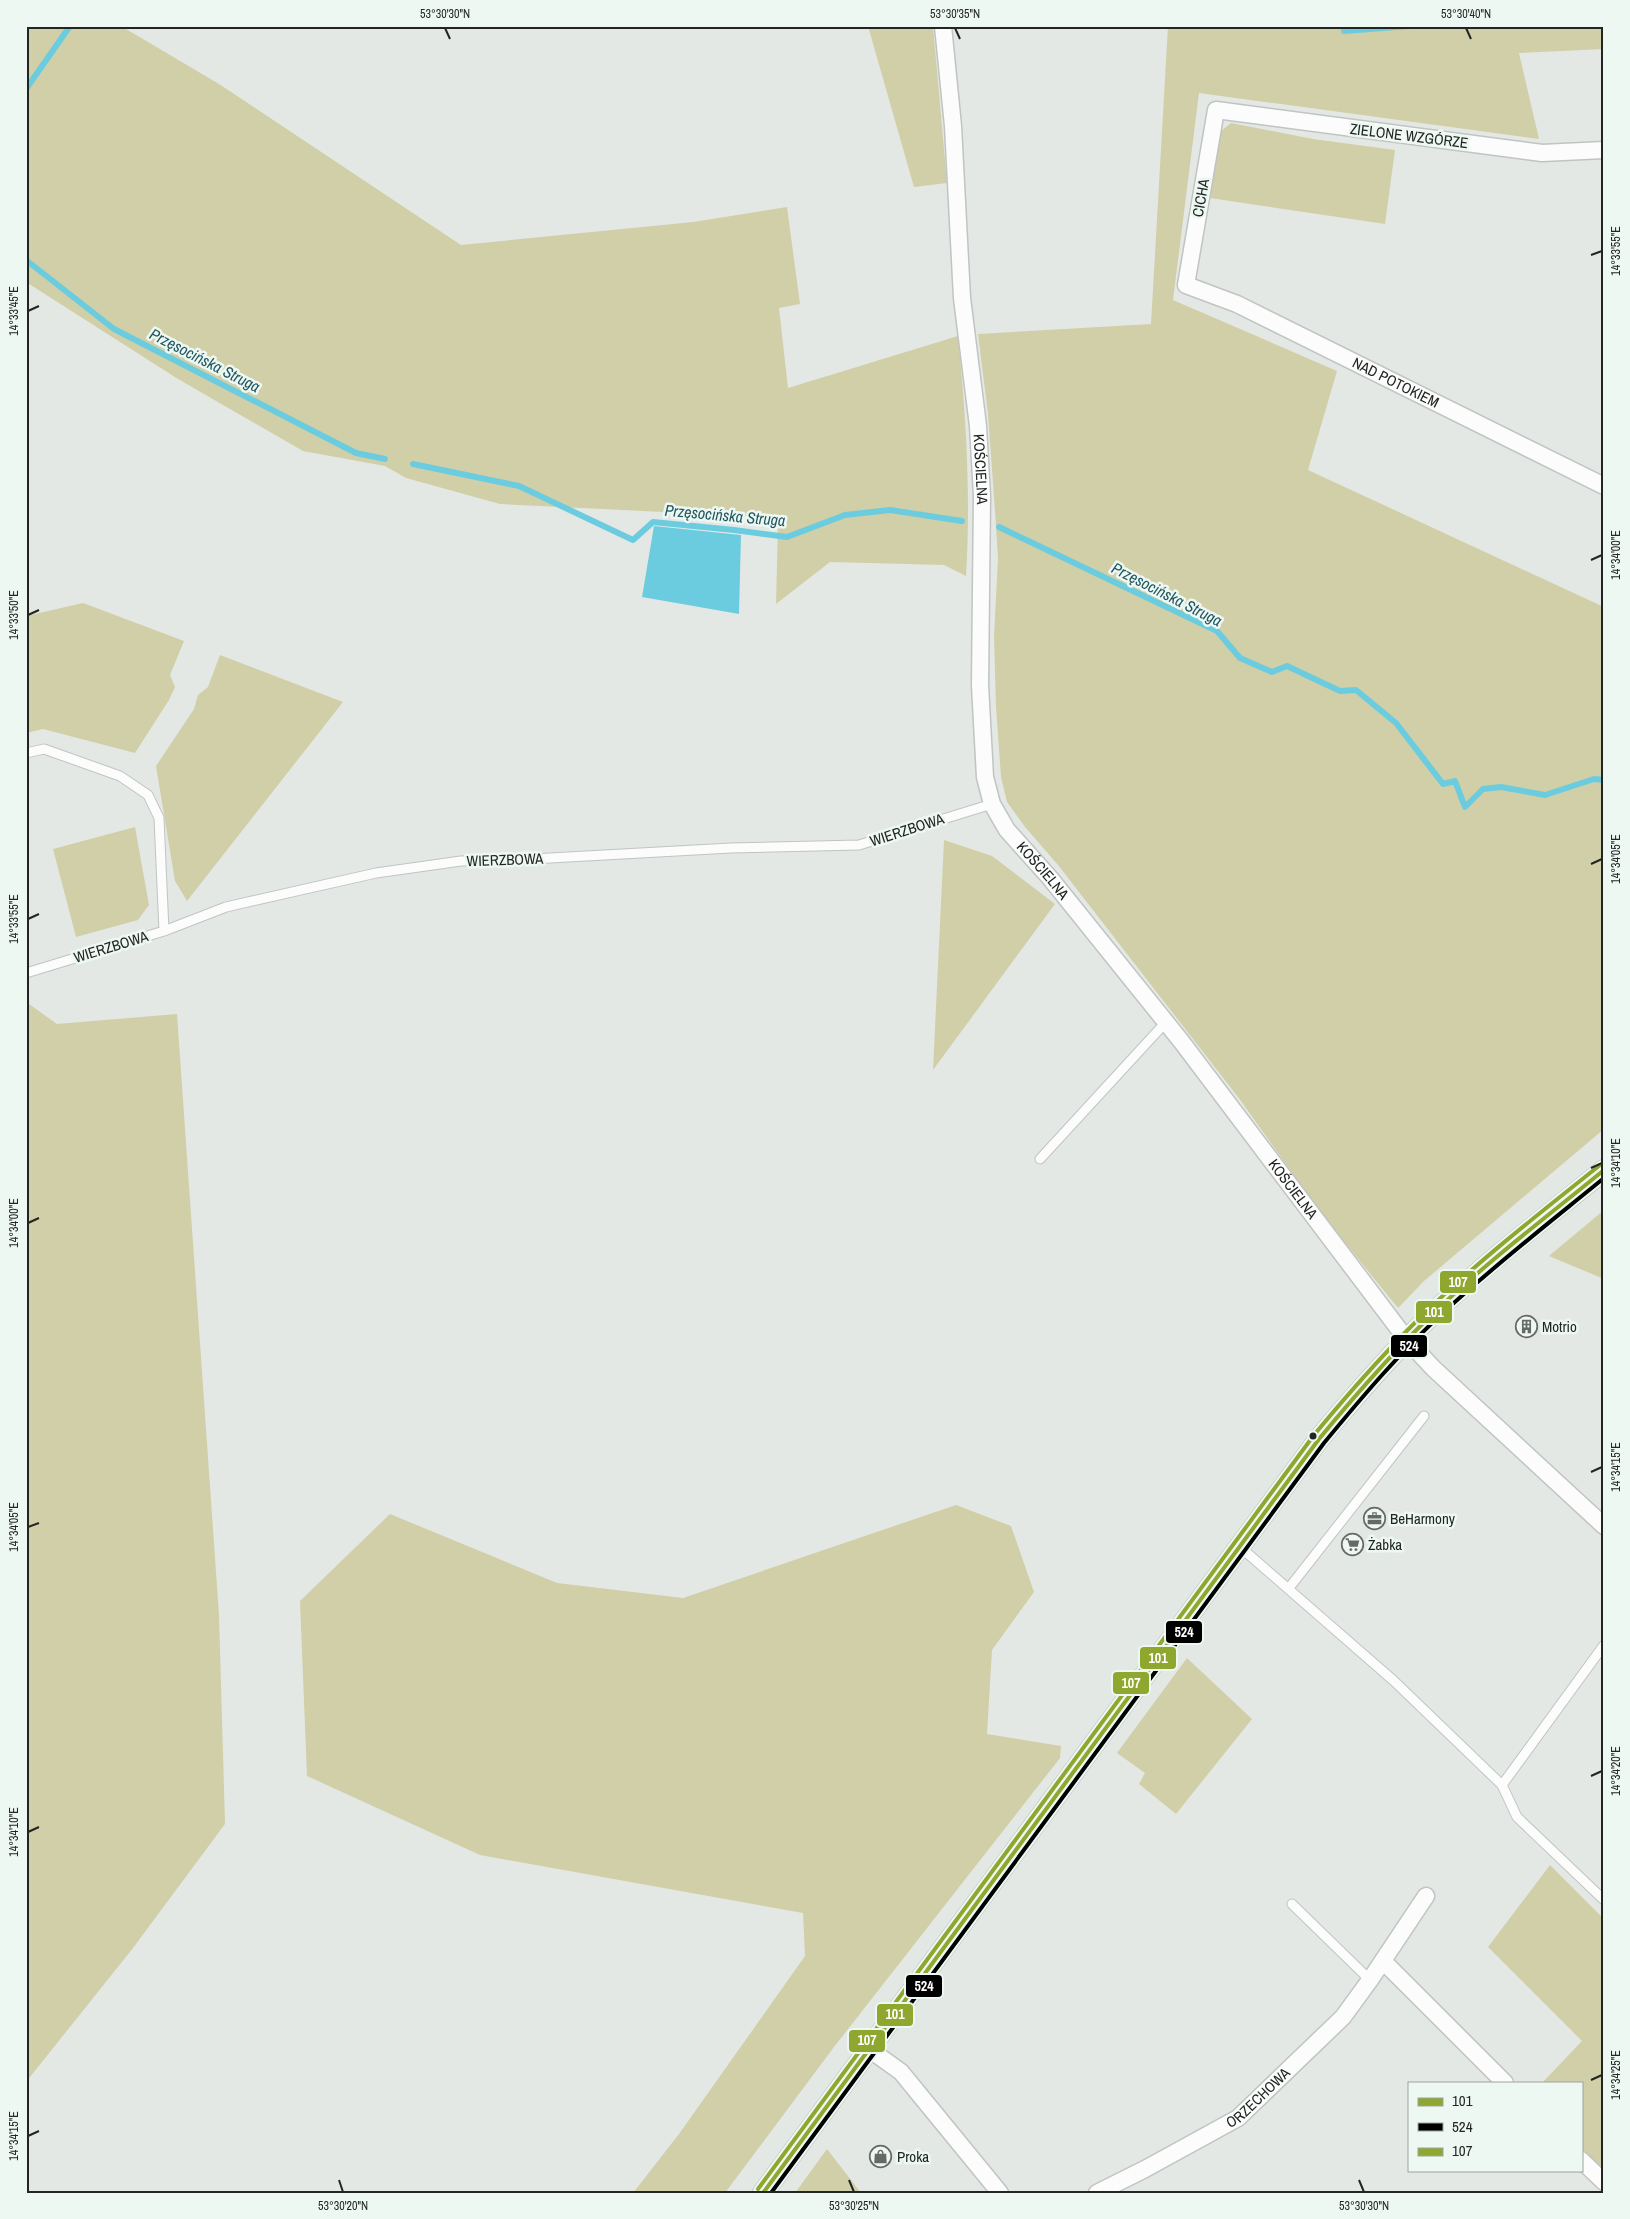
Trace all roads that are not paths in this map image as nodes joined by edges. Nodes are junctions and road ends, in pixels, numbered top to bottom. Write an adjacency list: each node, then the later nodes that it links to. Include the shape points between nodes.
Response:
1 (944, 26): 7 (street, KOŚCIELNA, via 962,298 978,426 982,496 980,684 985,777)
2 (1216, 110): 3 (street, ZIELONE WZGÓRZE, via 1542,153); 4 (street, CICHA)
3 (1604, 150)
4 (1186, 285): 5 (street, NAD POTOKIEM, via 1246,308)
5 (1604, 486)
6 (26, 754): 8 (lane, via 44,749 120,776 148,794 159,818)
7 (992, 804): 8 (lane, WIERZBOWA, via 859,845 461,861 376,873 226,906); 10 (street, KOŚCIELNA, via 1007,830 1050,878)
8 (164, 931): 9 (lane, WIERZBOWA)
9 (26, 973)
10 (1166, 1022): 11 (lane); 13 (street, KOŚCIELNA)
11 (1040, 1159)
12 (1604, 1170): 13 (street, via 1486,1266)
13 (1407, 1340): 15 (street, KOŚCIELNA, via 1433,1368); 16 (street, via 1319,1439)
14 (1424, 1416): 17 (lane)
15 (1604, 1526)
16 (1239, 1546): 17 (lane); 25 (street)
17 (1289, 1588): 19 (lane, via 1394,1681)
18 (1604, 1645): 19 (lane)
19 (1502, 1786): 21 (lane, via 1517,1817)
20 (1426, 1896): 23 (street, ORZECHOWA)
21 (1604, 1900)
22 (1292, 1904): 24 (lane)
23 (1383, 1961): 24 (street, ORZECHOWA); 26 (street)
24 (1370, 1980): 31 (street, ORZECHOWA, via 1343,2017 1238,2118)
25 (869, 2049): 29 (street); 30 (street, via 901,2072)
26 (1504, 2082)
27 (1582, 2161): 28 (street)
28 (1604, 2182)
29 (763, 2193)
30 (1000, 2193)
31 (1097, 2193)

